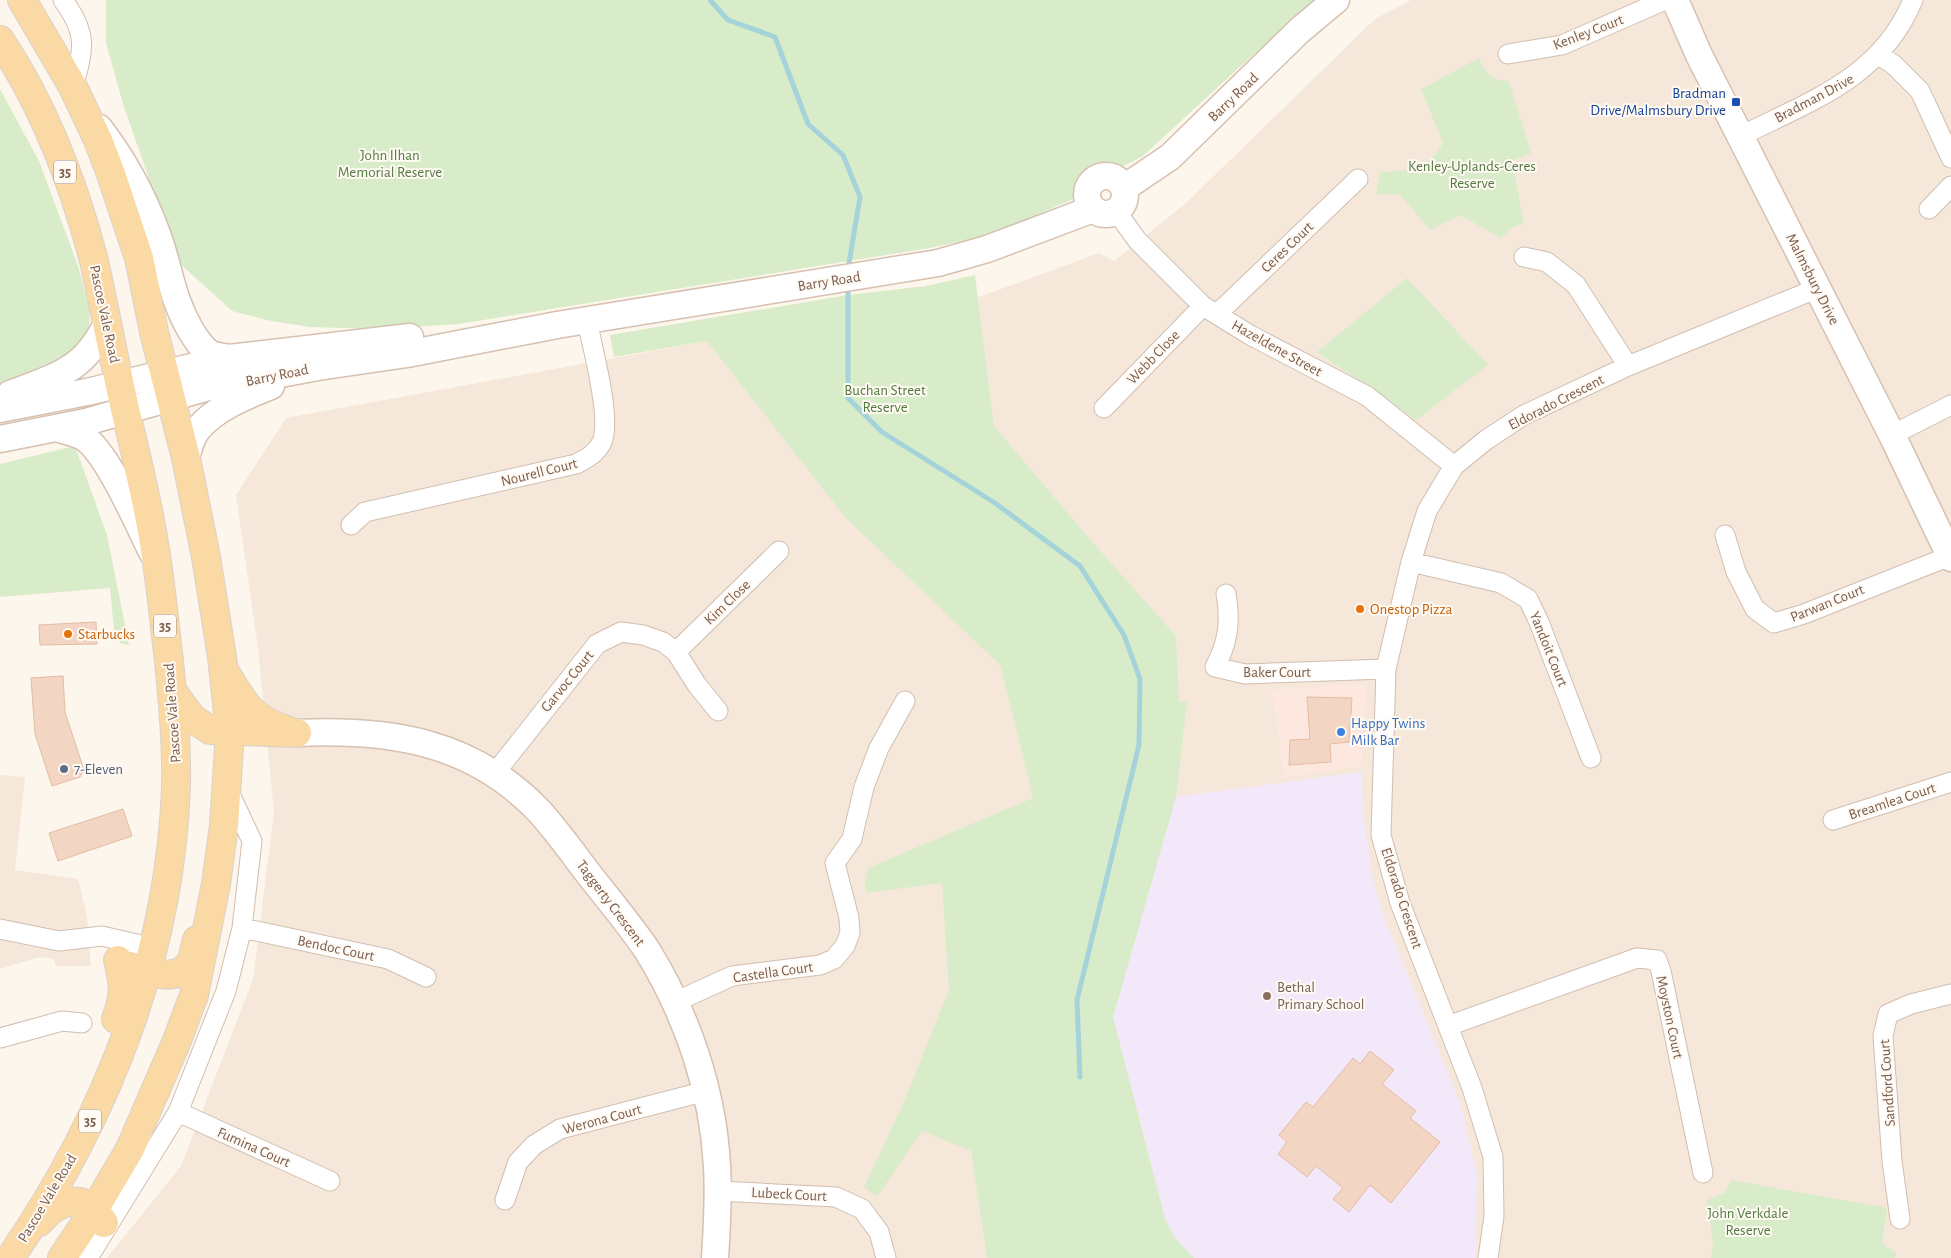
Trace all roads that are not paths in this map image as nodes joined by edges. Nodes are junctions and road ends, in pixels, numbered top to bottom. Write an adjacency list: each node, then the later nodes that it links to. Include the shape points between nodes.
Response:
1 (22, 0): 10 (main road)
2 (1336, 0): 15 (street, Barry Road, via 1300,30 1170,157)
3 (1665, 0): 8 (street, Kenley Court, via 1562,45)
4 (1675, 0): 11 (street, Malmsbury Drive)
5 (1913, 0): 9 (street, Bradman Drive, via 1905,19)
6 (70, 5): 10 (street, via 79,24 83,47)
7 (0, 40): 21 (main road, Pascoe Vale Road / 35, via 43,117 69,181 84,224)
8 (1508, 54)
9 (1878, 55): 11 (street, Bradman Drive, via 1860,73 1830,92); 12 (street, via 1893,64 1920,90)
10 (77, 95): 23 (street, via 141,195 157,232 182,316 204,349); 26 (main road, via 98,140 127,218)
11 (1741, 136): 18 (street, Malmsbury Drive)
12 (1951, 158)
13 (1358, 180): 19 (street, Ceres Court)
14 (1951, 186): 16 (street)
15 (1111, 202): 19 (street, Hazeldene Street, via 1137,240); 20 (street, Barry Road, via 987,249 938,263)
16 (1929, 208)
17 (1524, 257): 24 (street, via 1547,262 1576,284)
18 (1818, 288): 24 (street, Eldorado Crescent); 33 (street, Malmsbury Drive)
19 (1210, 310): 30 (street, Webb Close); 36 (street, Hazeldene Street, via 1250,335 1367,396)
20 (587, 320): 22 (street, Barry Road); 37 (street, Nourell Court, via 604,410 602,441 594,454 576,464 364,512)
21 (108, 323): 27 (main road, Pascoe Vale Road / 35); 28 (street, via 84,359 40,384)
22 (557, 325): 23 (street, Barry Road, via 391,339); 25 (street, Barry Road, via 407,354)
23 (229, 358): 26 (street, Barry Road)
24 (1628, 366): 36 (street, Eldorado Crescent, via 1524,416 1486,440)
25 (318, 367): 26 (street, Barry Road); 35 (street, via 251,394 206,420 197,430)
26 (168, 385): 27 (street, Barry Road); 35 (main road)
27 (123, 397): 31 (street, Barry Road); 32 (street, Barry Road); 41 (main road, Pascoe Vale Road / 35)
28 (0, 398)
29 (1951, 405): 33 (street)
30 (1104, 408)
31 (0, 409)
32 (58, 428): 34 (street, Barry Road); 41 (street, via 84,437 94,447 108,467)
33 (1892, 434): 40 (street, Malmsbury Drive)
34 (0, 439)
35 (186, 458): 45 (main road, via 206,557)
36 (1454, 466): 42 (street, Eldorado Crescent, via 1427,511)
37 (351, 525)
38 (1725, 535): 40 (street, Parwan Court, via 1736,572 1755,609 1774,623)
39 (778, 551): 44 (street, Kim Close)
40 (1951, 557)
41 (157, 562): 47 (main road, Pascoe Vale Road / 35)
42 (1411, 562): 46 (street, Eldorado Crescent); 52 (street, Yandoit Court, via 1500,583 1528,599)
43 (1226, 594): 46 (street, Baker Court, via 1229,611 1225,648 1215,667 1246,674)
44 (676, 652): 49 (street, Garvoc Court, via 697,686); 54 (street, Garvoc Court, via 643,635 621,632 597,644)
45 (223, 668): 50 (main road); 51 (main road, via 254,714 268,724)
46 (1386, 669): 70 (street, Eldorado Crescent, via 1381,835 1400,903)
47 (172, 691): 50 (main road, via 200,725 210,730); 63 (main road, Pascoe Vale Road / 35, via 176,787 170,858)
48 (906, 701): 68 (street, Castella Court, via 879,748 864,786 852,839 835,864 849,918 850,934 845,946 834,959 820,965 732,976)
49 (718, 711)
50 (230, 732): 51 (main road); 53 (main road)
51 (297, 733): 53 (main road, via 254,746); 54 (street, Taggerty Crescent, via 359,732 420,740 447,749)
52 (1591, 758)
53 (230, 761): 56 (main road)
54 (495, 773): 68 (street, Taggerty Crescent, via 539,812 562,838 646,949)
55 (1951, 782): 57 (street, Breamlea Court)
56 (228, 789): 58 (main road); 59 (street, via 252,842)
57 (1833, 820)
58 (216, 884): 64 (main road, via 191,962); 67 (main road)
59 (242, 928): 65 (street, Bendoc Court, via 388,959); 73 (street, via 226,991)
60 (0, 929): 63 (street, via 59,941 102,936)
61 (0, 939): 62 (street, via 61,951 88,946 101,949)
62 (118, 960): 63 (main road); 74 (main road, via 124,997 84,1101)
63 (150, 961): 64 (main road, via 176,974); 74 (main road, Pascoe Vale Road / 35, via 129,1031)
64 (185, 966): 67 (main road)
65 (426, 977)
66 (1951, 994): 80 (street, Sandford Court, via 1911,1004 1888,1014 1884,1028 1892,1161)
67 (194, 995): 79 (main road)
68 (675, 1002): 72 (street, Taggerty Crescent, via 689,1034)
69 (82, 1023): 71 (street, via 62,1021)
70 (1448, 1026): 75 (street, Moyston Court, via 1637,958 1657,960); 86 (street, Eldorado Crescent, via 1472,1088 1493,1157 1494,1216)
71 (0, 1038)
72 (706, 1091): 77 (street, Taggerty Crescent, via 715,1140); 78 (street, Werona Court, via 560,1129 534,1146 518,1162)
73 (178, 1112): 76 (street, Fumina Court); 79 (street)
74 (76, 1151): 81 (main road, Pascoe Vale Road / 35)
75 (1703, 1173)
76 (330, 1181)
77 (718, 1190): 84 (street, Taggerty Crescent); 85 (street, Lubeck Court, via 836,1197 862,1209 879,1232)
78 (505, 1200)
79 (100, 1218): 81 (main road, via 74,1201 62,1202 49,1211); 82 (main road); 83 (street)
80 (1900, 1219)
81 (15, 1251)
82 (62, 1258)
83 (88, 1258)
84 (716, 1258)
85 (886, 1258)
86 (1488, 1258)

